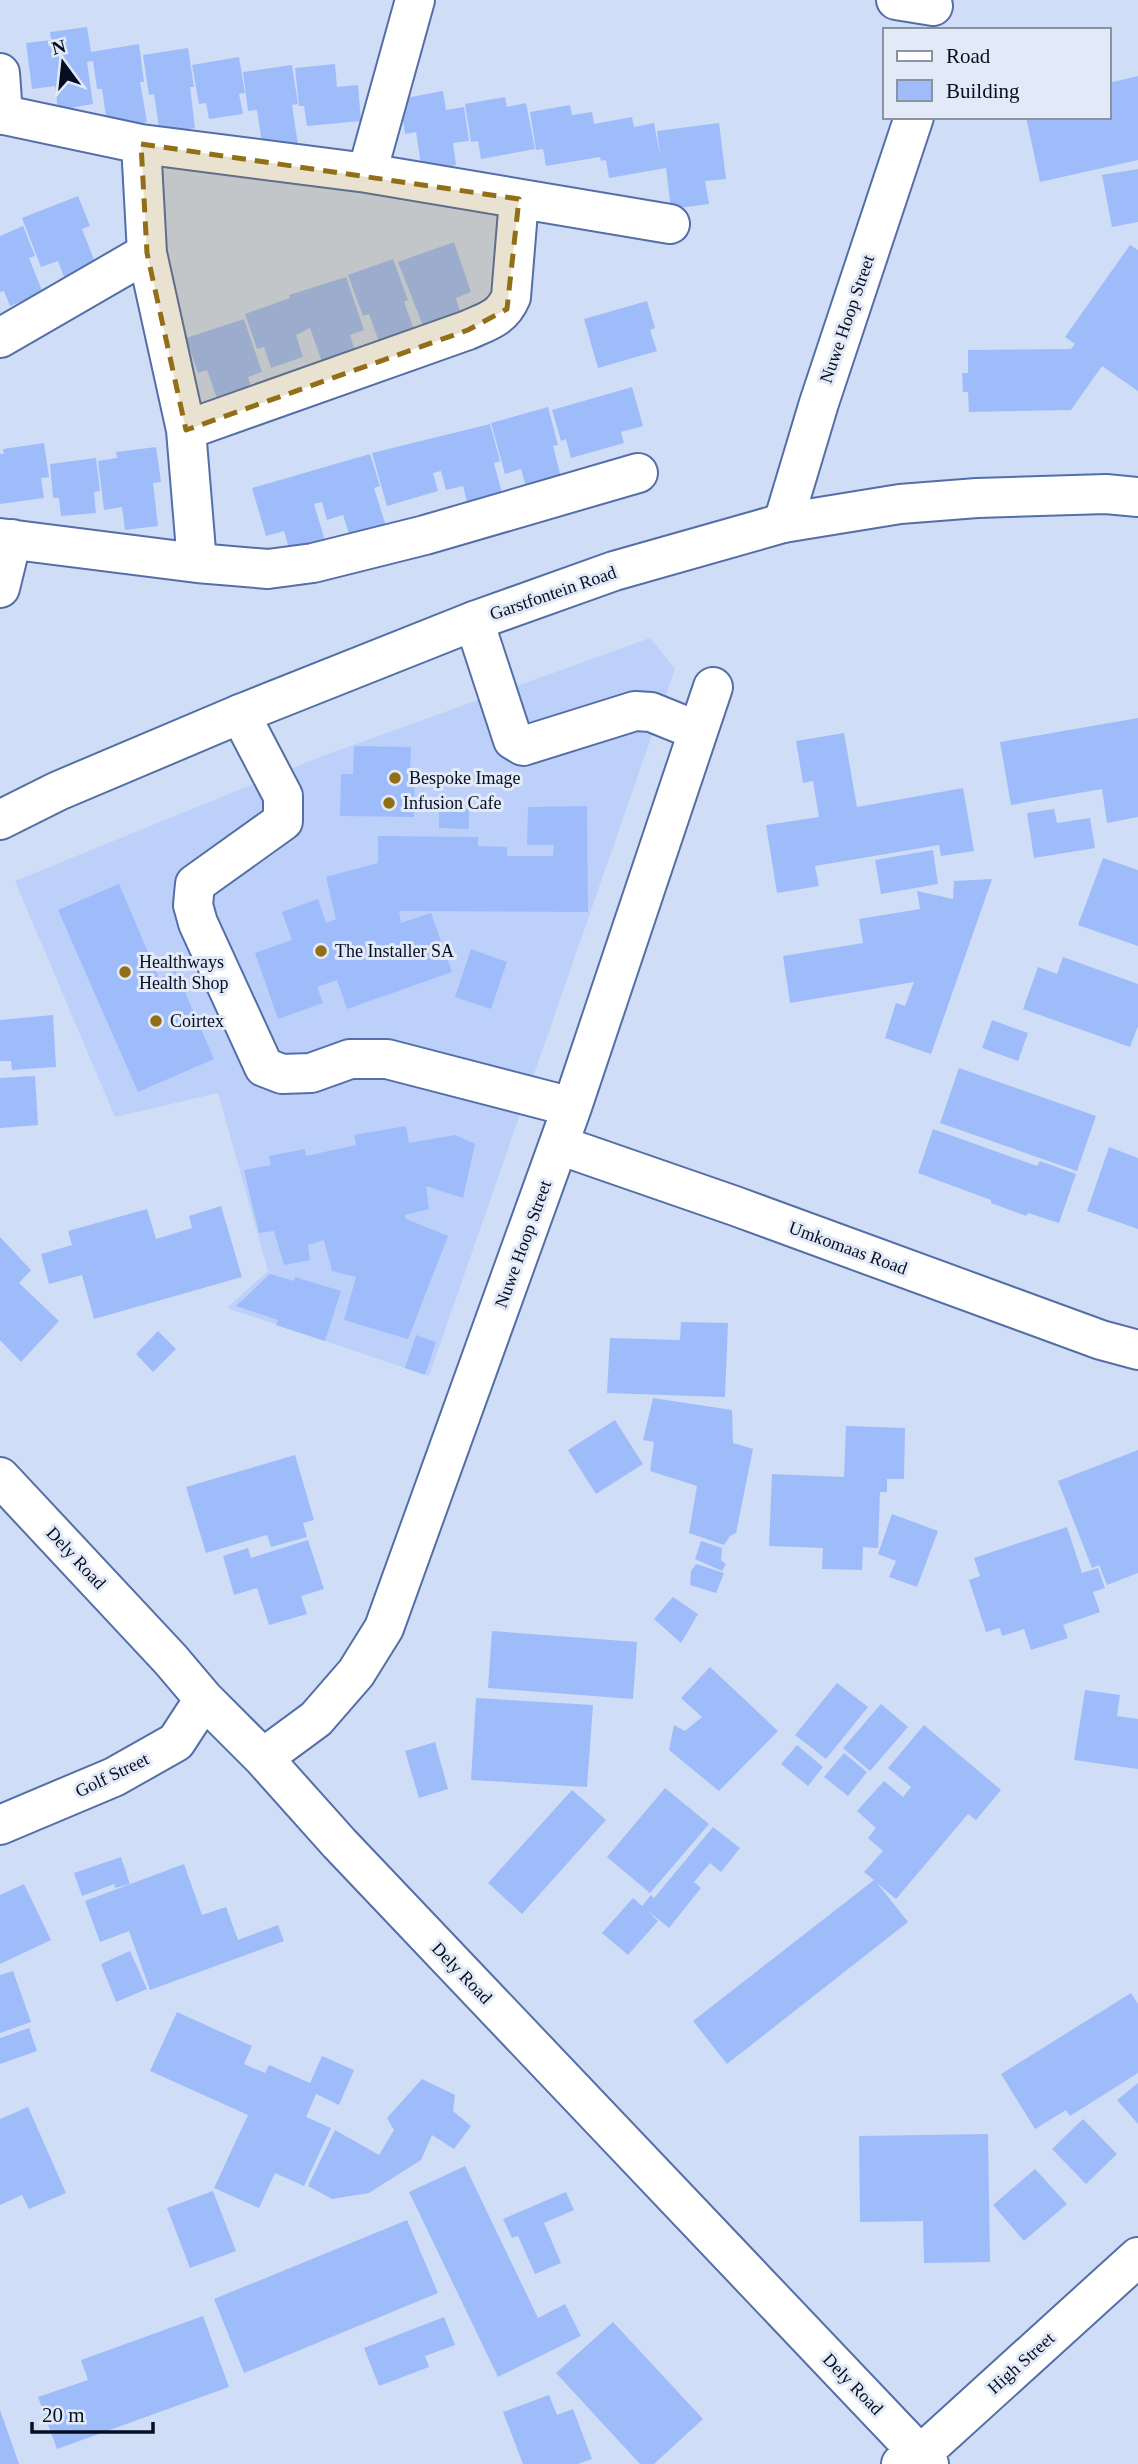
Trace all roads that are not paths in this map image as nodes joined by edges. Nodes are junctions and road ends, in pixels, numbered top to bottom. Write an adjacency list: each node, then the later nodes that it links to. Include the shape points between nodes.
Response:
1 (415, 0): 8 (street)
2 (896, 0): 3 (street)
3 (932, 12)
4 (0, 74): 5 (street)
5 (1, 114): 7 (street)
6 (913, 119): 16 (street, Nuwe Hoop Street, via 818,403)
7 (141, 144): 8 (street); 11 (street)
8 (367, 173): 9 (street)
9 (519, 199): 10 (street); 13 (street, via 512,297 497,317)
10 (670, 224)
11 (147, 253): 12 (street); 13 (street)
12 (0, 338)
13 (186, 430): 18 (street)
14 (638, 472): 18 (street, via 313,563 268,569)
15 (1138, 496): 16 (street, Garstfontein Road, via 977,498 900,504)
16 (783, 523): 20 (street, Garstfontein Road, via 614,572)
17 (6, 539): 18 (street); 19 (street)
18 (197, 563)
19 (0, 588)
20 (474, 621): 22 (street, Garstfontein Road); 23 (street, via 513,740 523,746 635,711 651,712)
21 (713, 687): 23 (street, Nuwe Hoop Street)
22 (240, 714): 24 (street, Garstfontein Road); 25 (street, via 283,796 283,821 195,884 193,905 264,1067 282,1074 312,1073 350,1059 387,1059)
23 (698, 731): 25 (street, Nuwe Hoop Street)
24 (0, 820)
25 (572, 1107): 26 (street, Nuwe Hoop Street)
26 (559, 1145): 27 (street, Umkomaas Road); 30 (street, Nuwe Hoop Street, via 383,1628 356,1673 316,1719)
27 (1138, 1350)
28 (0, 1477): 29 (street, Dely Road)
29 (204, 1699): 30 (street, Dely Road); 31 (street, Golf Street, via 176,1742 114,1777)
30 (263, 1758): 33 (street, Dely Road)
31 (0, 1825)
32 (1138, 2257): 33 (street, High Street)
33 (916, 2461)

